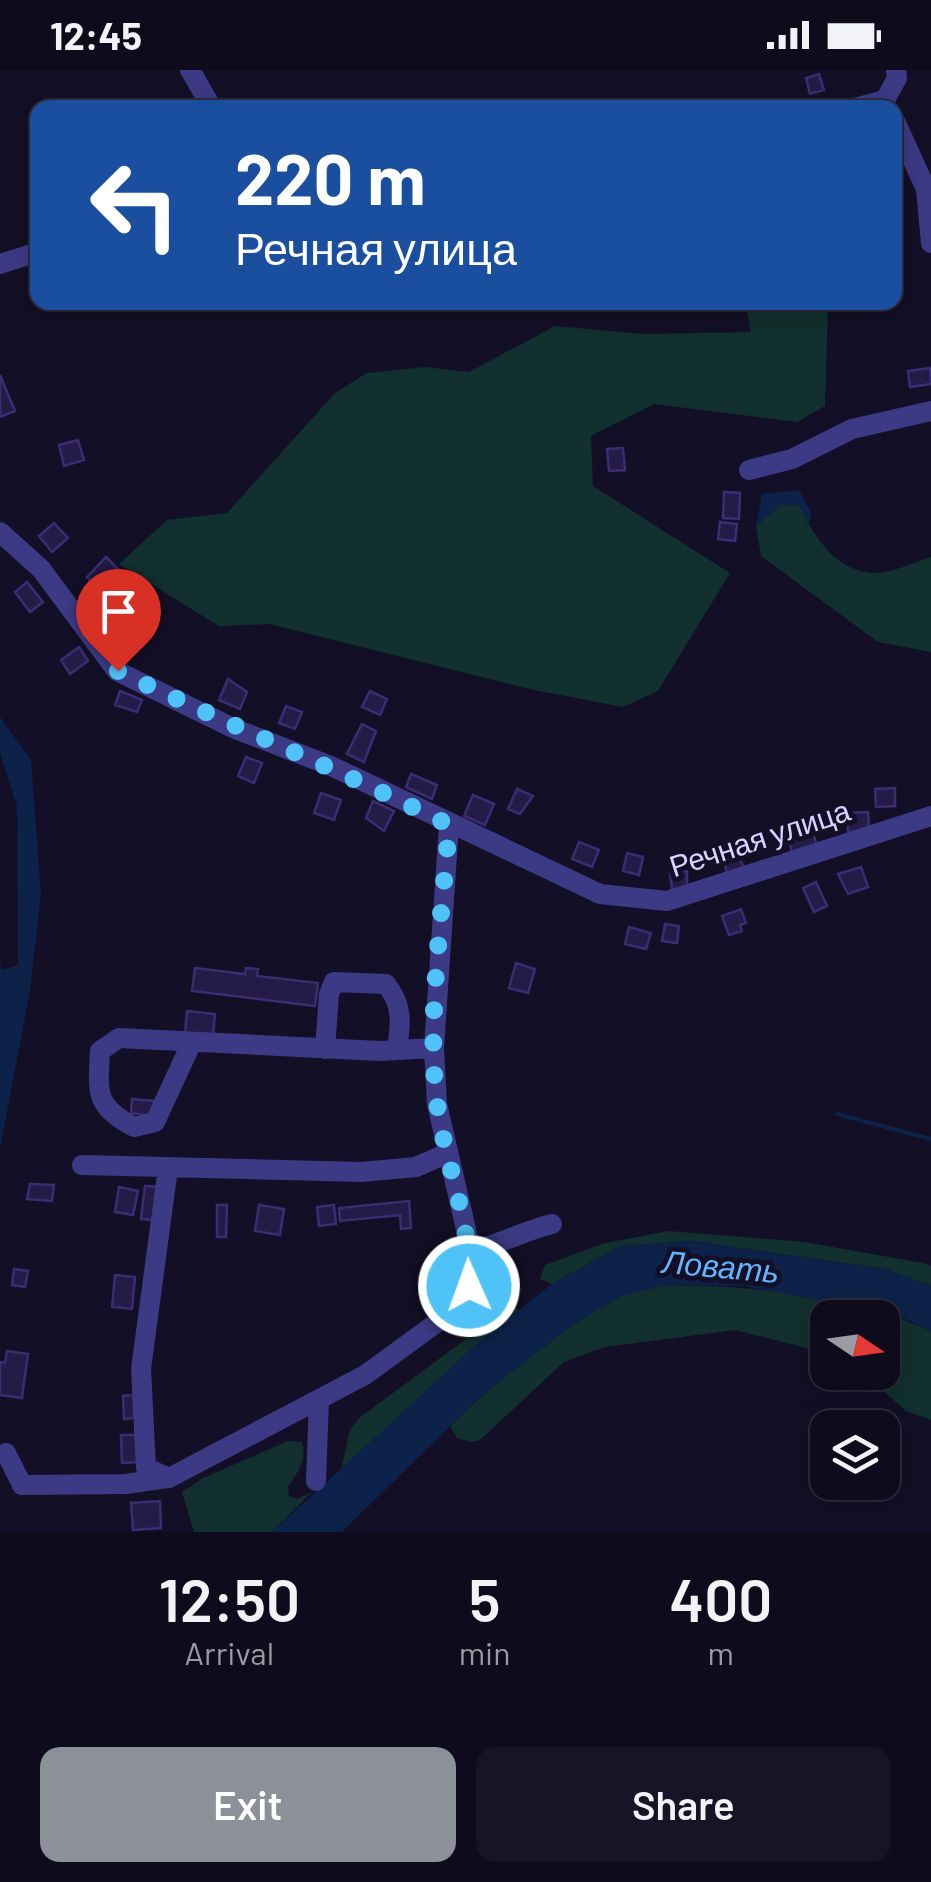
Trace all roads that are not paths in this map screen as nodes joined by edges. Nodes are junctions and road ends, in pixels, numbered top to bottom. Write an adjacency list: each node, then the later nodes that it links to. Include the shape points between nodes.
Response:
1 (190, 70): 3 (street)
2 (896, 70): 4 (street)
3 (207, 100)
4 (889, 100)
5 (902, 136): 6 (street, via 926,189)
6 (931, 243)
7 (30, 255): 8 (street)
8 (0, 264)
9 (931, 411): 10 (street, via 852,430 792,459)
10 (749, 470)
11 (0, 532): 13 (street, Речная улица, via 41,569 118,671)
12 (931, 816): 13 (street, Речная улица, via 667,901 600,894)
13 (449, 825): 15 (street)
14 (191, 1044): 14 (street, via 119,1038 100,1051 98,1094 114,1116 134,1128 155,1122); 16 (street)
15 (434, 1048): 17 (street); 18 (street)
16 (325, 1049): 17 (street); 17 (street, via 334,982 364,982 386,984 398,998)
17 (397, 1049)
18 (448, 1153): 20 (street, via 416,1166 361,1172); 22 (street)
19 (82, 1164): 20 (street)
20 (168, 1168): 25 (street, via 141,1369 146,1468)
21 (552, 1224): 22 (street)
22 (470, 1251): 23 (street, via 469,1286 450,1314 365,1376)
23 (319, 1400): 25 (street); 26 (street)
24 (6, 1453): 25 (street, via 22,1485)
25 (170, 1478)
26 (316, 1481)

